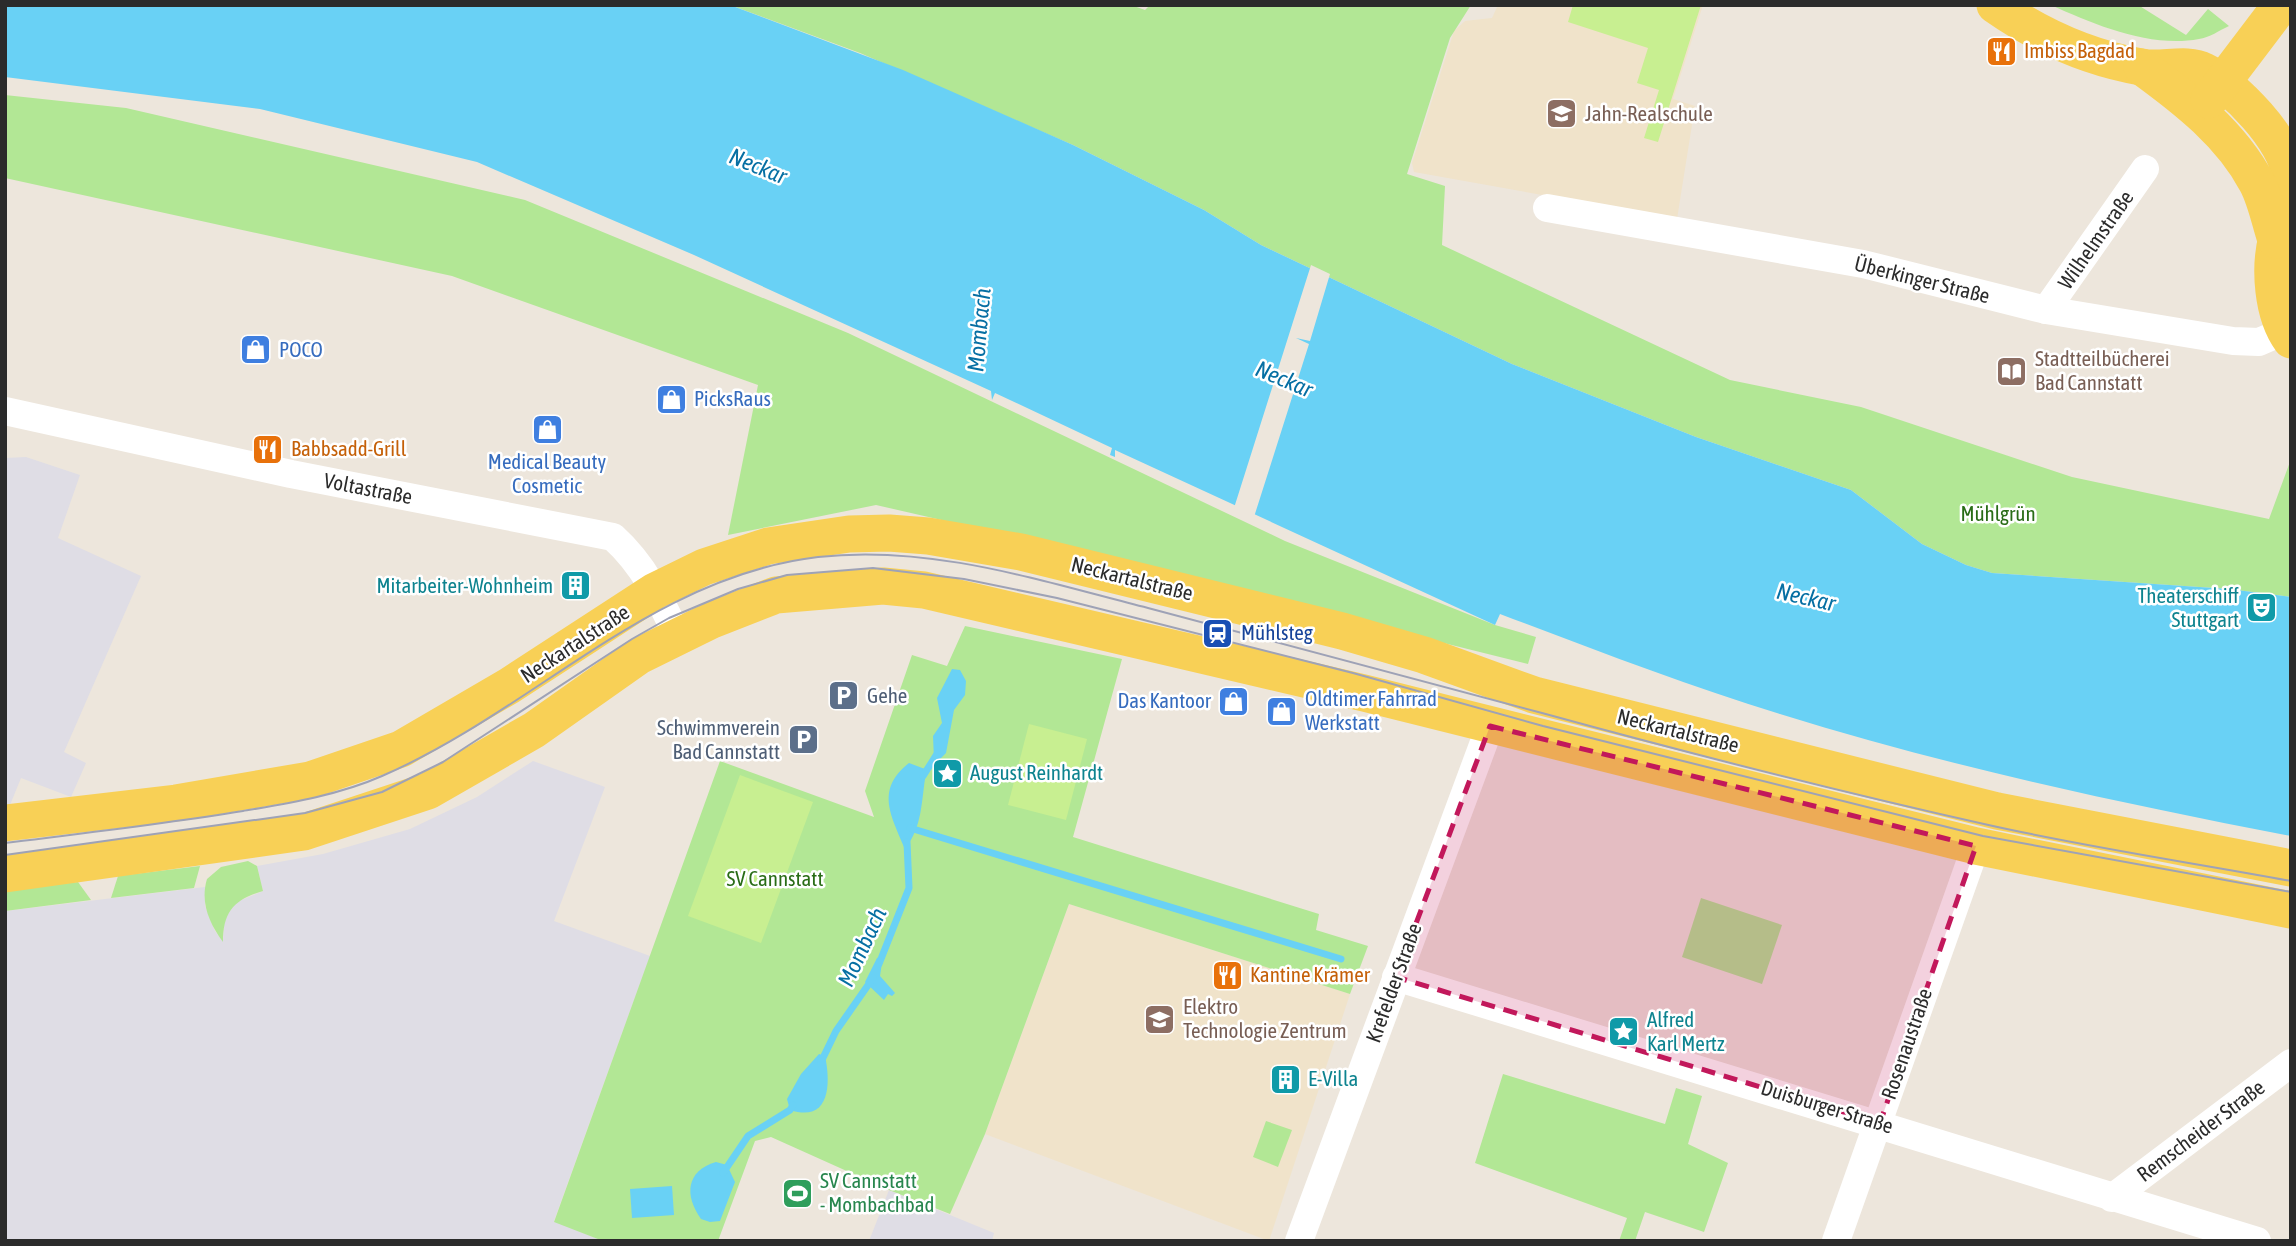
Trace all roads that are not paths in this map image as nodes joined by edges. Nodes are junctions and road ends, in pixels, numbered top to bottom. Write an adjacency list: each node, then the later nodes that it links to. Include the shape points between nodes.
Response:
1 (1995, 5): 3 (main road, via 2050,38)
2 (2281, 5): 4 (main road)
3 (2142, 68): 4 (main road, via 2201,69); 5 (main road)
4 (2223, 82): 5 (main road); 7 (main road, via 2268,129)
5 (2199, 112): 7 (main road, via 2242,158)
6 (2145, 169): 9 (street, Wilhelmstraße)
7 (2279, 176): 10 (main road, via 2274,305)
8 (1547, 208): 9 (street, Überkinger Straße, via 1863,264)
9 (2046, 310): 10 (street, Überkinger Straße, via 2233,341 2259,342)
10 (2288, 335)
11 (5, 411): 12 (street, Voltastraße, via 291,474 613,537 634,555)
12 (655, 591): 13 (street, Voltastraße); 15 (main road, Neckartalstraße, via 509,686 401,748 310,780 176,803); 17 (main road, Neckartalstraße, via 704,567 768,546 849,534 928,536 1021,552 1342,631 1534,695 1997,811)
13 (678, 637): 14 (main road, Neckartalstraße, via 776,594 883,586 923,590); 18 (main road, Neckartalstraße, via 639,656 534,730 428,791 304,831)
14 (1490, 726): 16 (main road, Neckartalstraße); 20 (street, Krefelder Straße)
15 (5, 823)
16 (1976, 846): 19 (main road, Neckartalstraße); 22 (street, Rosenaustraße)
17 (2291, 868)
18 (5, 874)
19 (2291, 910)
20 (1396, 976): 22 (street, Duisburger Straße); 24 (street, Krefelder Straße)
21 (2291, 1063): 23 (street, Remscheider Straße)
22 (1880, 1123): 23 (street, Duisburger Straße); 25 (street, Rosenaustraße)
23 (2112, 1198): 26 (street, Duisburger Straße)
24 (1309, 1238)
25 (1836, 1241)
26 (2257, 1241)

